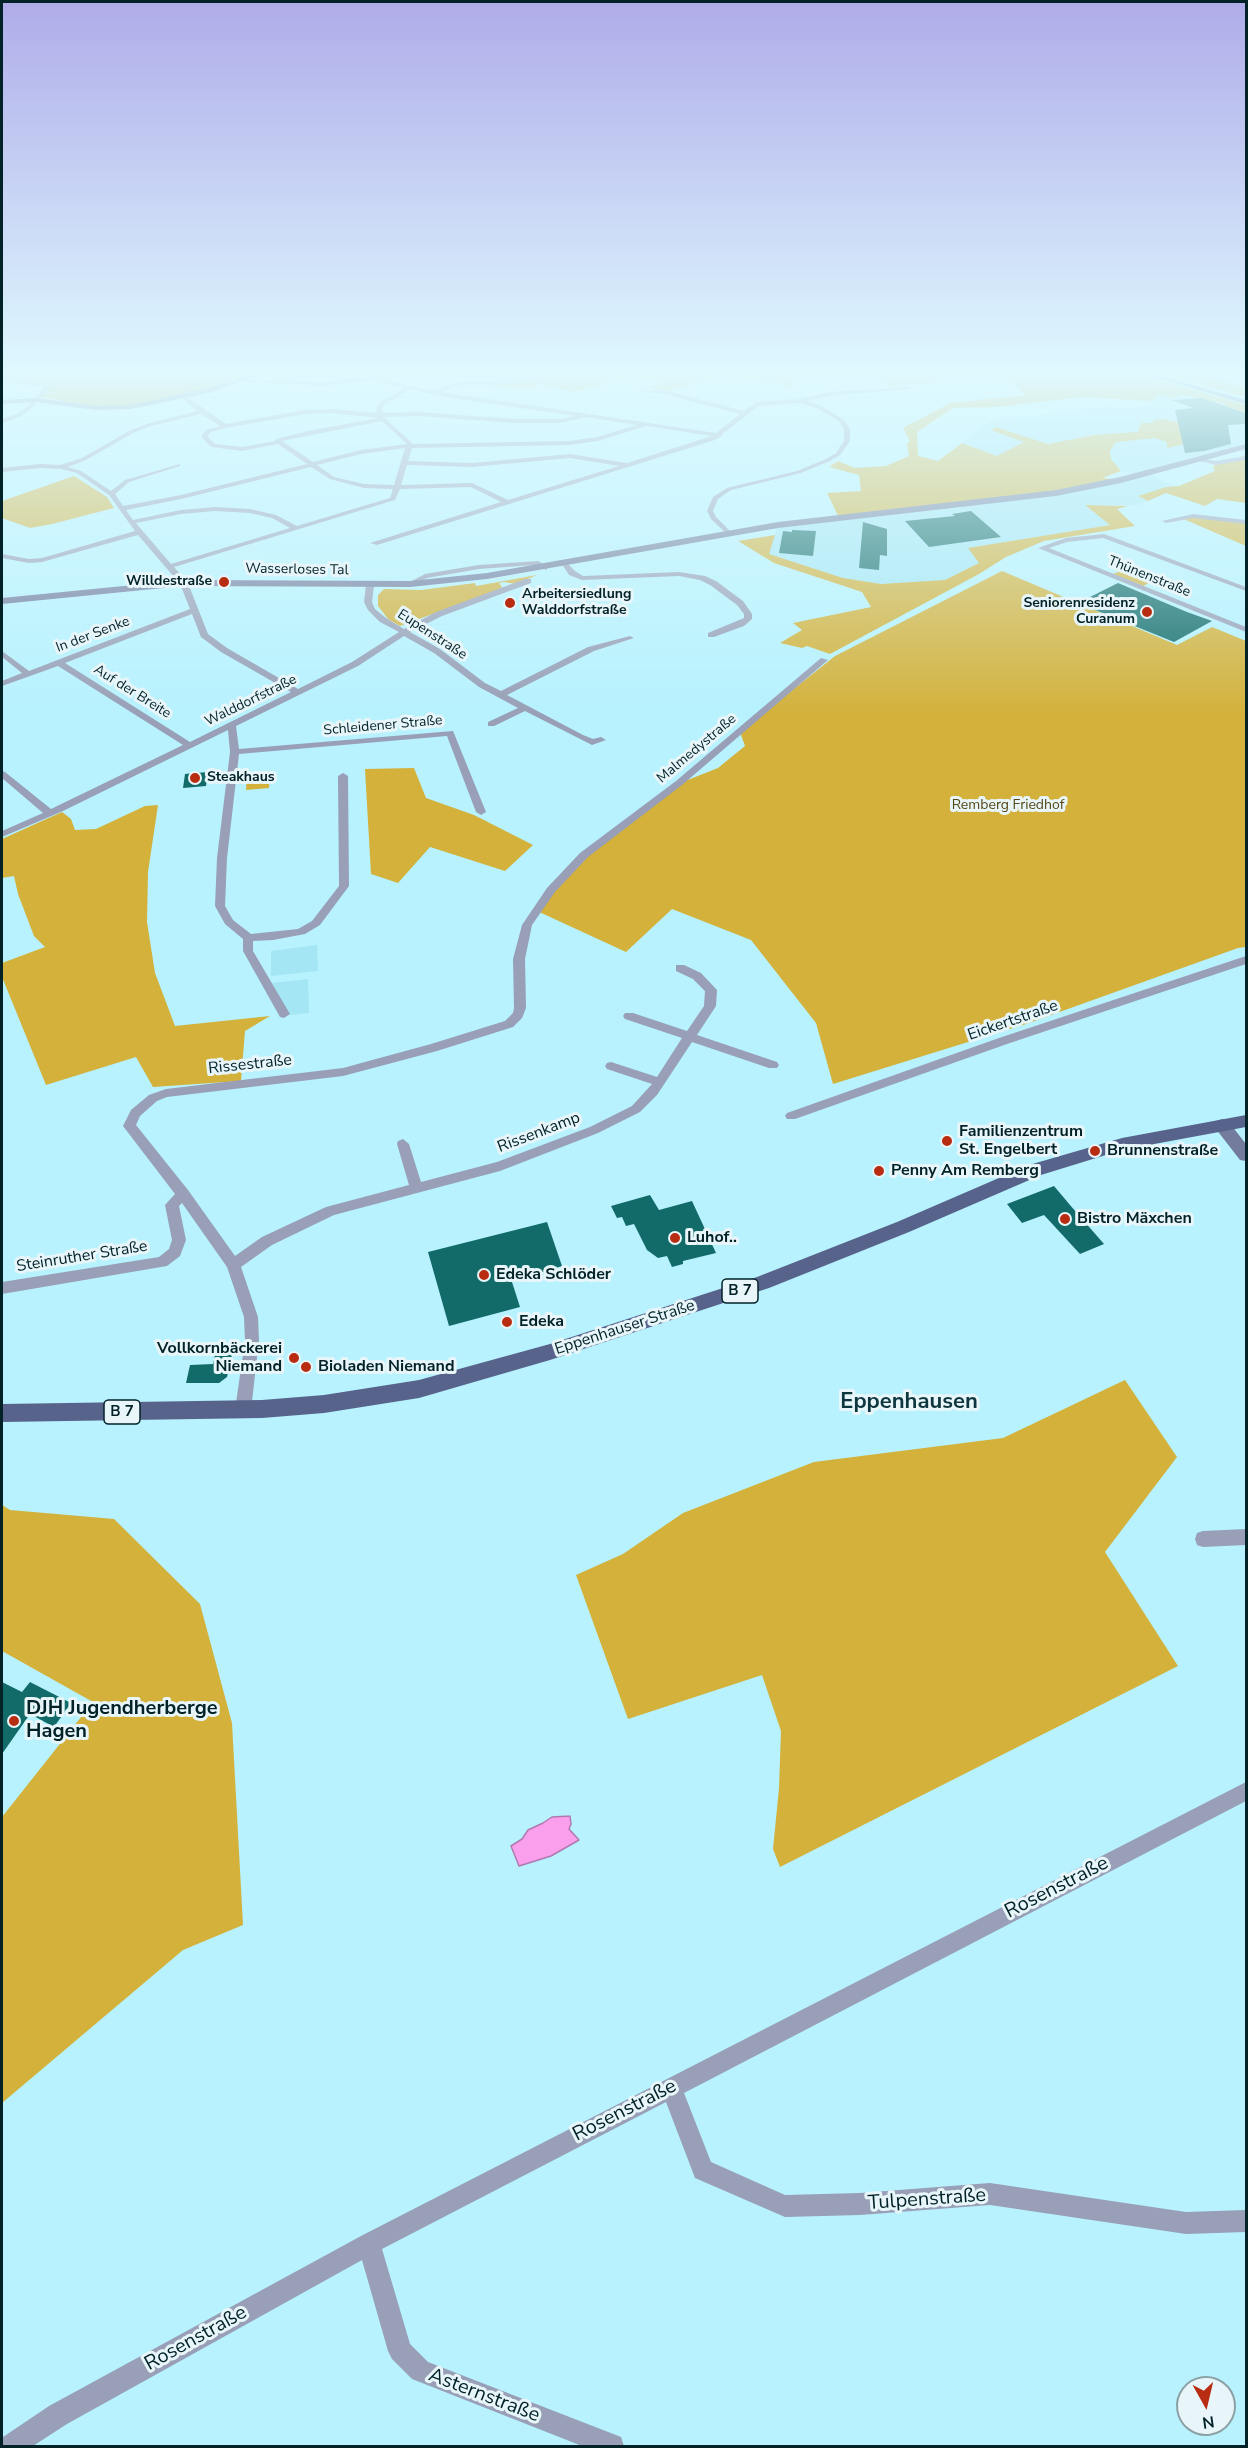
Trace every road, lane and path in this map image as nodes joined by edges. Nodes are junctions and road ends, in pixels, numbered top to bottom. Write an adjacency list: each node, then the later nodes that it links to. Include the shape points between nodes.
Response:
1 (102, 489): 9 (street)
2 (117, 489): 9 (street)
3 (211, 489): 11 (street)
4 (397, 489): 15 (street, via 389,501)
5 (481, 489): 10 (street)
6 (545, 489): 10 (street)
7 (729, 489): 17 (street, via 715,498 710,512)
8 (1078, 489): 17 (main road, Wasserloses Tal)
9 (111, 494): 11 (street)
10 (505, 501): 18 (street)
11 (121, 508): 13 (street)
12 (1166, 521): 14 (street, via 1193,516)
13 (131, 522): 15 (street, via 214,508 274,516); 16 (street)
14 (1246, 522)
15 (296, 528): 21 (street)
16 (140, 532): 19 (street, via 42,560); 21 (street)
17 (728, 533): 20 (main road, Wasserloses Tal)
18 (374, 543)
19 (2, 556)
20 (566, 564): 24 (main road, Wasserloses Tal, via 477,578); 30 (street, via 582,578 679,574 702,578 740,603 748,614 741,624)
21 (171, 566): 23 (street)
22 (528, 581): 29 (street, Walddorfstraße, via 439,614)
23 (184, 583): 24 (main road, Wasserloses Tal); 26 (main road, Wasserloses Tal); 27 (street)
24 (370, 585): 29 (street, Eupenstraße, via 368,602 372,609)
25 (1246, 589): 28 (street, Thünenstraße, via 1104,536 1066,540 1042,548)
26 (2, 601)
27 (193, 611): 34 (street, In der Senke); 37 (street, via 204,635)
28 (1246, 630)
29 (404, 633): 37 (street, Walddorfstraße); 38 (street, Eupenstraße)
30 (711, 635)
31 (630, 638): 38 (street, via 591,649)
32 (2, 653): 35 (street)
33 (824, 660): 50 (street, Malmedystraße, via 679,783)
34 (58, 662): 35 (street, In der Senke); 43 (street, Auf der Breite)
35 (28, 674): 36 (street, In der Senke)
36 (2, 684)
37 (298, 693): 41 (street, Walddorfstraße)
38 (500, 695): 39 (street, Eupenstraße)
39 (525, 708): 40 (street); 42 (street, Eupenstraße, via 580,737)
40 (491, 724)
41 (232, 726): 43 (street, Walddorfstraße); 44 (street)
42 (602, 740)
43 (191, 746): 47 (street, Walddorfstraße)
44 (235, 752): 48 (street, Schleidener Straße, via 450,733); 51 (street, via 220,906 229,922)
45 (2, 774): 47 (street)
46 (343, 776): 51 (street, via 344,886 316,923 301,932)
47 (48, 812): 49 (street, Walddorfstraße)
48 (481, 812)
49 (2, 834)
50 (584, 855): 66 (street, Rissestraße, via 551,890 527,925 519,959 520,1008 509,1024 343,1072 166,1093 135,1113 129,1126)
51 (248, 938): 54 (street, via 248,951)
52 (1246, 960): 60 (street, Eickertstraße)
53 (680, 968): 56 (street, Rissenkamp, via 697,976 711,990 710,1006)
54 (284, 1014)
55 (629, 1016): 56 (street)
56 (690, 1037): 57 (street); 59 (street, Rissenkamp)
57 (773, 1065)
58 (611, 1066): 59 (street)
59 (660, 1082): 65 (street, Rissenkamp, via 636,1109 594,1130 500,1166)
60 (791, 1116)
61 (1246, 1121): 62 (main road, B 7)
62 (1222, 1125): 64 (main road); 69 (main road, Eppenhauser Straße / B 7, via 1122,1144 1035,1170 773,1279 459,1379 378,1397)
63 (403, 1144): 65 (street)
64 (1246, 1155)
65 (416, 1188): 67 (street, Rissenkamp, via 331,1211 267,1240)
66 (183, 1194): 67 (street, Rissestraße); 68 (street, Steinruther Straße, via 172,1205 178,1240 175,1252 162,1262)
67 (232, 1265): 69 (street, Rissestraße, via 251,1317)
68 (2, 1288)
69 (243, 1410): 70 (main road, Eppenhauser Straße / B 7)
70 (2, 1413)
71 (1246, 1537): 72 (street)
72 (1203, 1539)
73 (1246, 1791): 74 (street, Rosenstraße)
74 (671, 2086): 75 (street, Tulpenstraße, via 703,2170 785,2206 990,2194 1186,2223); 76 (street, Rosenstraße)
75 (1246, 2221)
76 (369, 2244): 77 (street, Rosenstraße, via 58,2415); 78 (street, Asternstraße, via 400,2351 420,2371)
77 (12, 2446)
78 (612, 2446)

